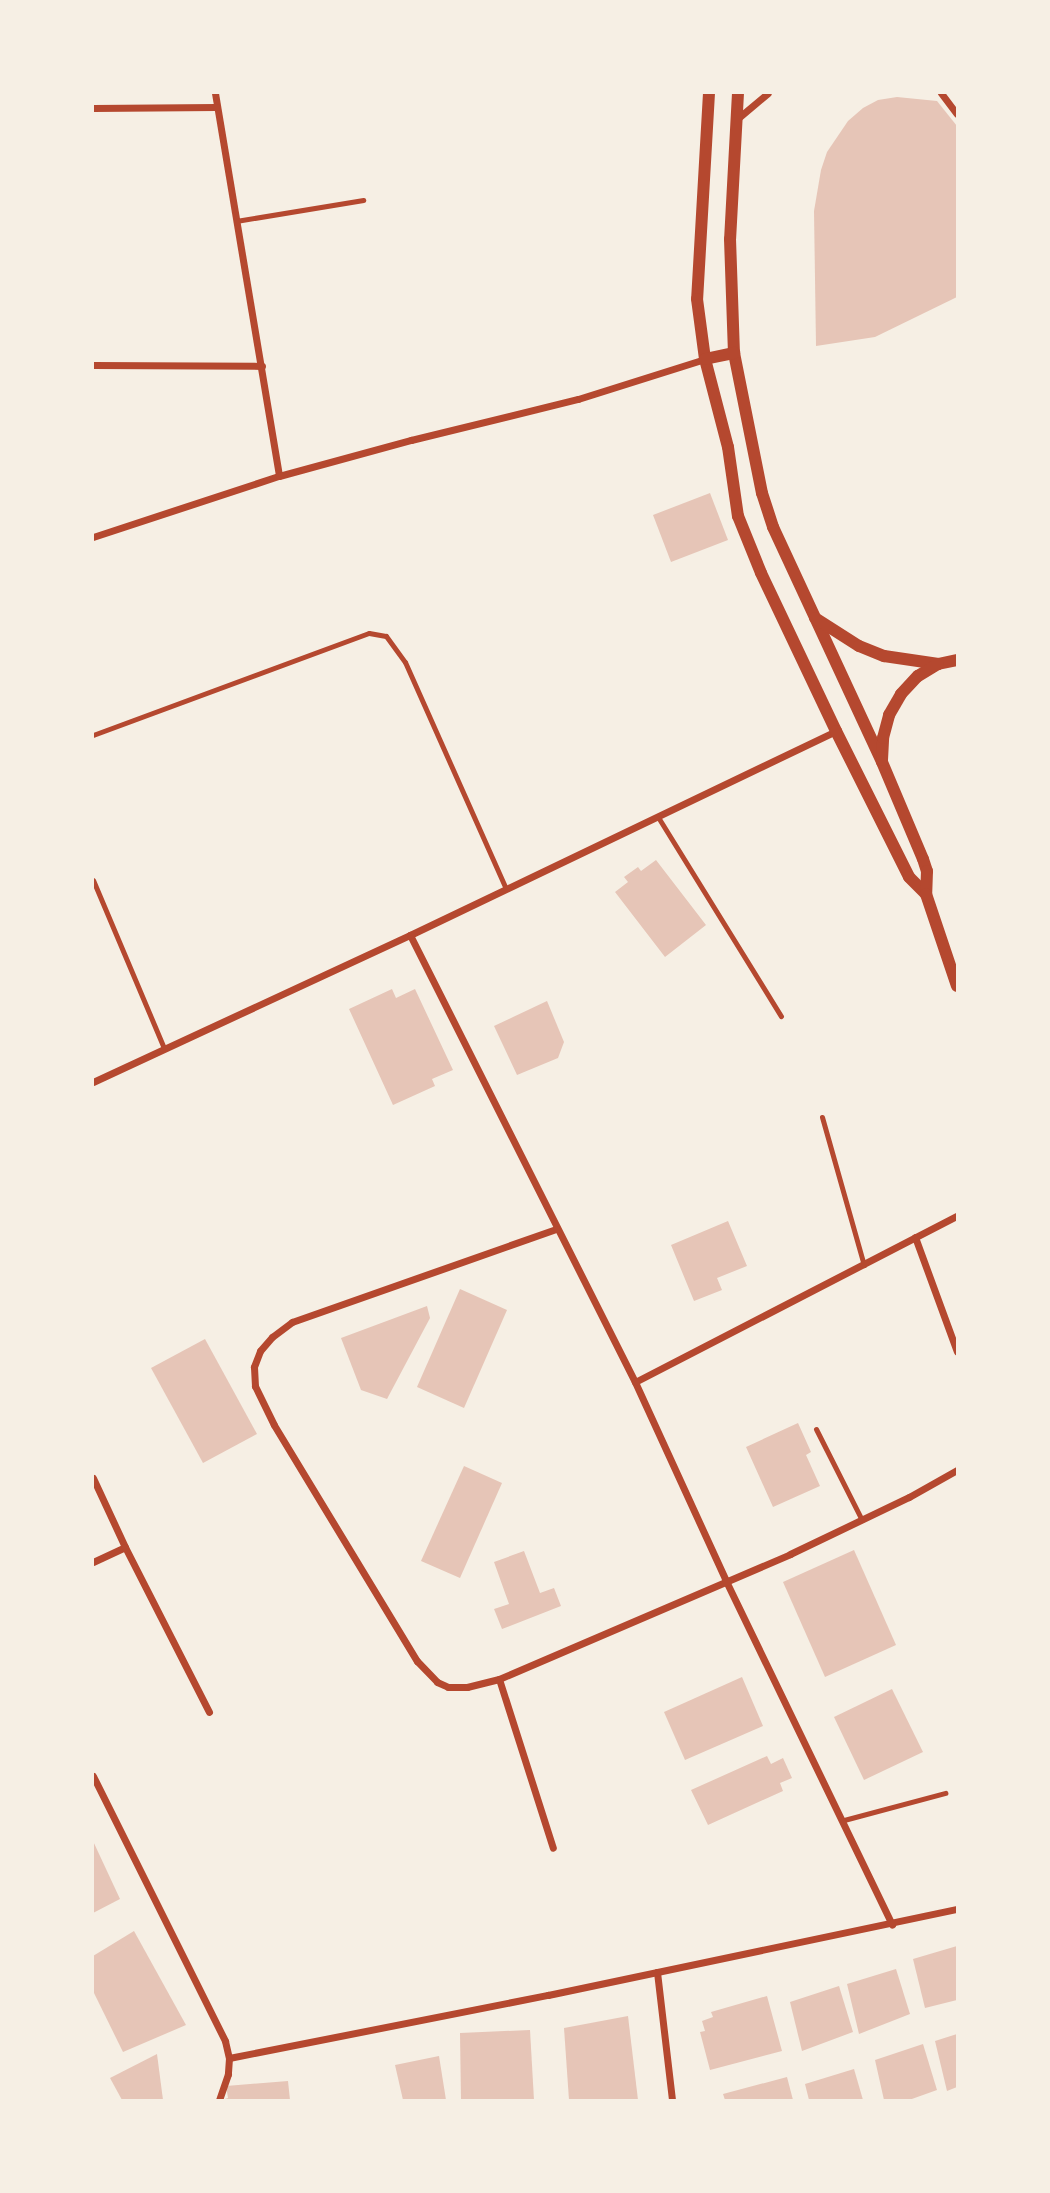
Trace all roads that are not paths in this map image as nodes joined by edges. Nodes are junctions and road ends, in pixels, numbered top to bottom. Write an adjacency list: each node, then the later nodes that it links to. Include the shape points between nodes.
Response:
1 (215, 93): 6 (street)
2 (709, 93): 13 (street, via 697,299)
3 (738, 93): 9 (street)
4 (768, 93): 9 (street)
5 (941, 93): 8 (street)
6 (216, 107): 7 (street); 11 (street)
7 (93, 108)
8 (957, 114)
9 (737, 119): 12 (street, via 730,239)
10 (363, 200): 11 (lane)
11 (236, 221): 15 (street)
12 (734, 353): 13 (street); 18 (street, via 762,493)
13 (705, 359): 16 (street, via 578,399); 21 (street, via 745,538)
14 (93, 365): 15 (street)
15 (262, 366): 16 (street)
16 (279, 477): 17 (street)
17 (93, 537)
18 (813, 617): 20 (street, via 859,646 911,662); 23 (street)
19 (957, 660): 20 (street)
20 (938, 664): 23 (street, via 918,676 889,715)
21 (836, 731): 24 (street); 27 (street, via 909,877)
22 (93, 735): 26 (lane, via 369,632 386,636 405,662)
23 (882, 762): 27 (street, via 927,871)
24 (658, 817): 26 (street); 30 (lane)
25 (93, 880): 31 (lane)
26 (506, 889): 28 (street)
27 (926, 894): 29 (street)
28 (410, 935): 31 (street); 35 (street)
29 (957, 986)
30 (781, 1016)
31 (164, 1048): 32 (street)
32 (93, 1082)
33 (822, 1117): 37 (lane)
34 (957, 1216): 36 (street)
35 (556, 1229): 39 (street); 47 (street, via 292,1322 260,1351 254,1367 254,1386 274,1425 417,1661 428,1675 448,1687)
36 (915, 1237): 37 (street); 38 (street)
37 (864, 1265): 39 (street)
38 (957, 1352)
39 (635, 1382): 46 (street)
40 (816, 1429): 43 (lane)
41 (957, 1470): 43 (street)
42 (93, 1478): 44 (street)
43 (862, 1520): 46 (street)
44 (125, 1547): 45 (street); 48 (street)
45 (93, 1562)
46 (725, 1580): 47 (street); 51 (street)
47 (499, 1679): 52 (street)
48 (209, 1712)
49 (93, 1776): 56 (street, via 217,2021)
50 (944, 1793): 51 (lane)
51 (844, 1820): 54 (street)
52 (553, 1849)
53 (957, 1909): 54 (street)
54 (892, 1925): 55 (street)
55 (657, 1972): 56 (street); 58 (street)
56 (229, 2058): 57 (street)
57 (219, 2100)
58 (672, 2100)

